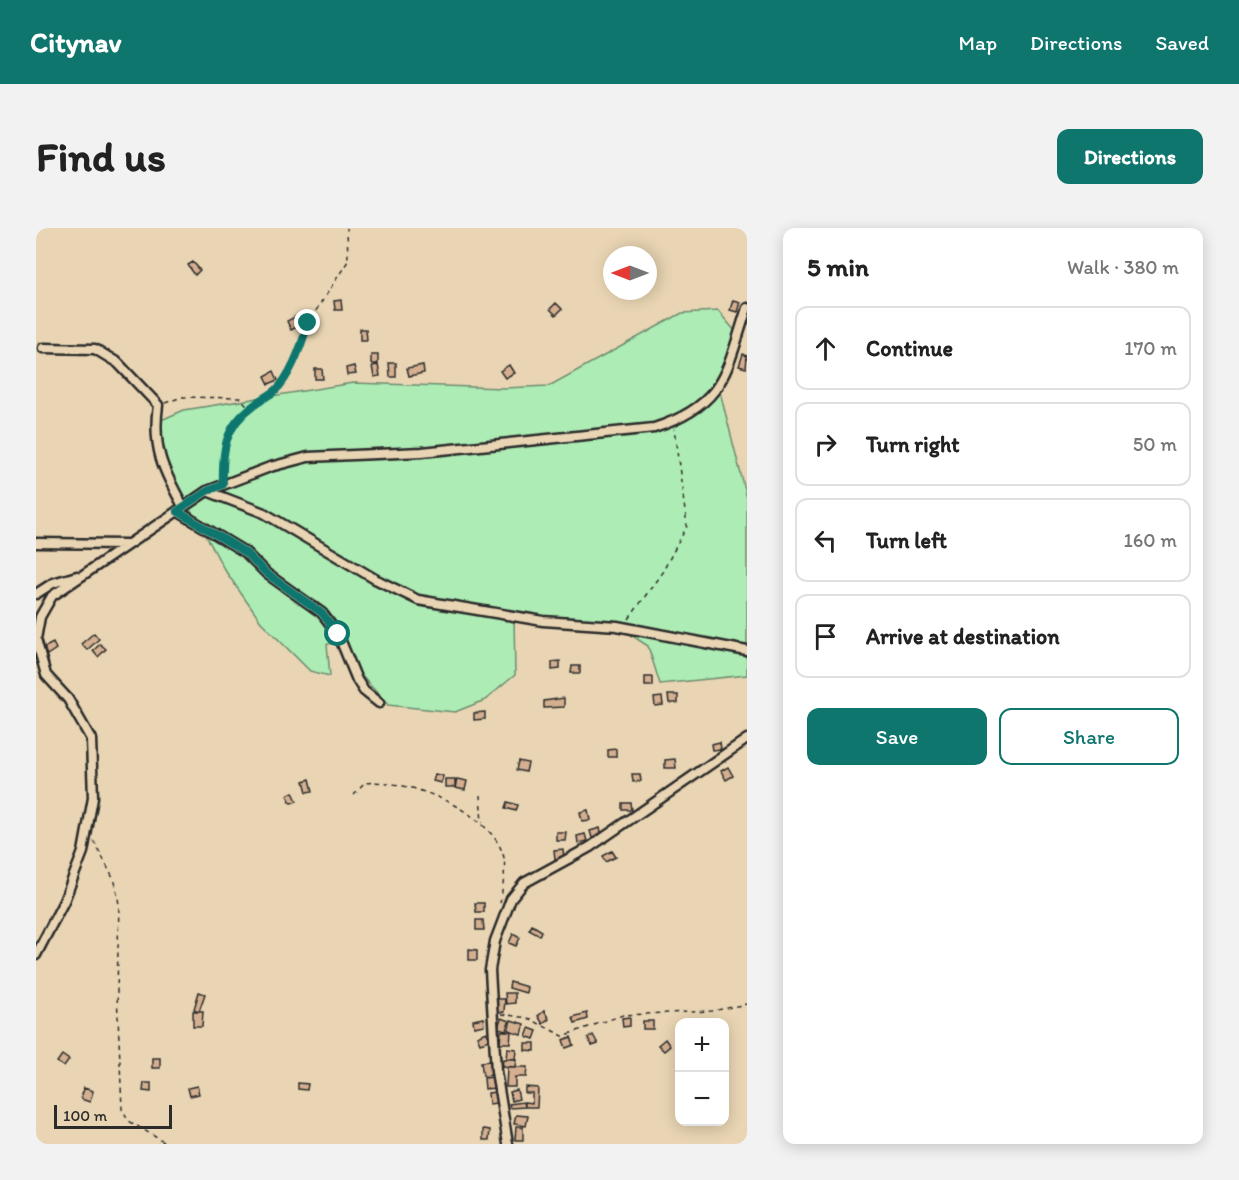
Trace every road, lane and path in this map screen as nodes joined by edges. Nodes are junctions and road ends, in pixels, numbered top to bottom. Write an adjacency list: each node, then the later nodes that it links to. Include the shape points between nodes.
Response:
1 (347, 228): 5 (path, via 348,261 308,323 300,350 277,389)
2 (747, 308): 6 (street, via 730,362 713,393 699,408)
3 (43, 348): 4 (street, via 94,349 118,363)
4 (158, 405): 5 (path, via 182,397 240,398); 9 (street, via 156,446)
5 (250, 408): 7 (path, via 228,432 222,463)
6 (673, 422): 7 (street, via 654,428 422,452 308,457); 14 (path, via 687,526 663,570)
7 (223, 485): 8 (street)
8 (207, 491): 9 (street); 14 (street, via 264,513 418,600 543,621)
9 (180, 508): 11 (street); 16 (street, via 245,552 267,574 322,613 338,634 357,680)
10 (36, 543): 11 (street)
11 (126, 544): 12 (street)
12 (84, 574): 13 (street, via 53,583); 21 (street, via 52,596 40,617 36,639 46,675 68,699 91,739 93,798)
13 (36, 594)
14 (622, 627): 15 (street)
15 (747, 651)
16 (379, 703)
17 (747, 740): 25 (street, via 590,847 524,884 511,899 495,941 490,970)
18 (354, 795): 20 (path, via 364,783 390,785 442,798 463,808)
19 (480, 795): 20 (path)
20 (482, 824): 22 (path, via 498,843 504,859)
21 (87, 829): 23 (street, via 83,852 64,901); 26 (path, via 115,882 119,904 117,993 122,1109 129,1121)
22 (499, 912)
23 (36, 955)
24 (747, 1004): 25 (path, via 712,1011 623,1015 563,1036 528,1018)
25 (491, 1013): 27 (street)
26 (167, 1144)
27 (508, 1144)

